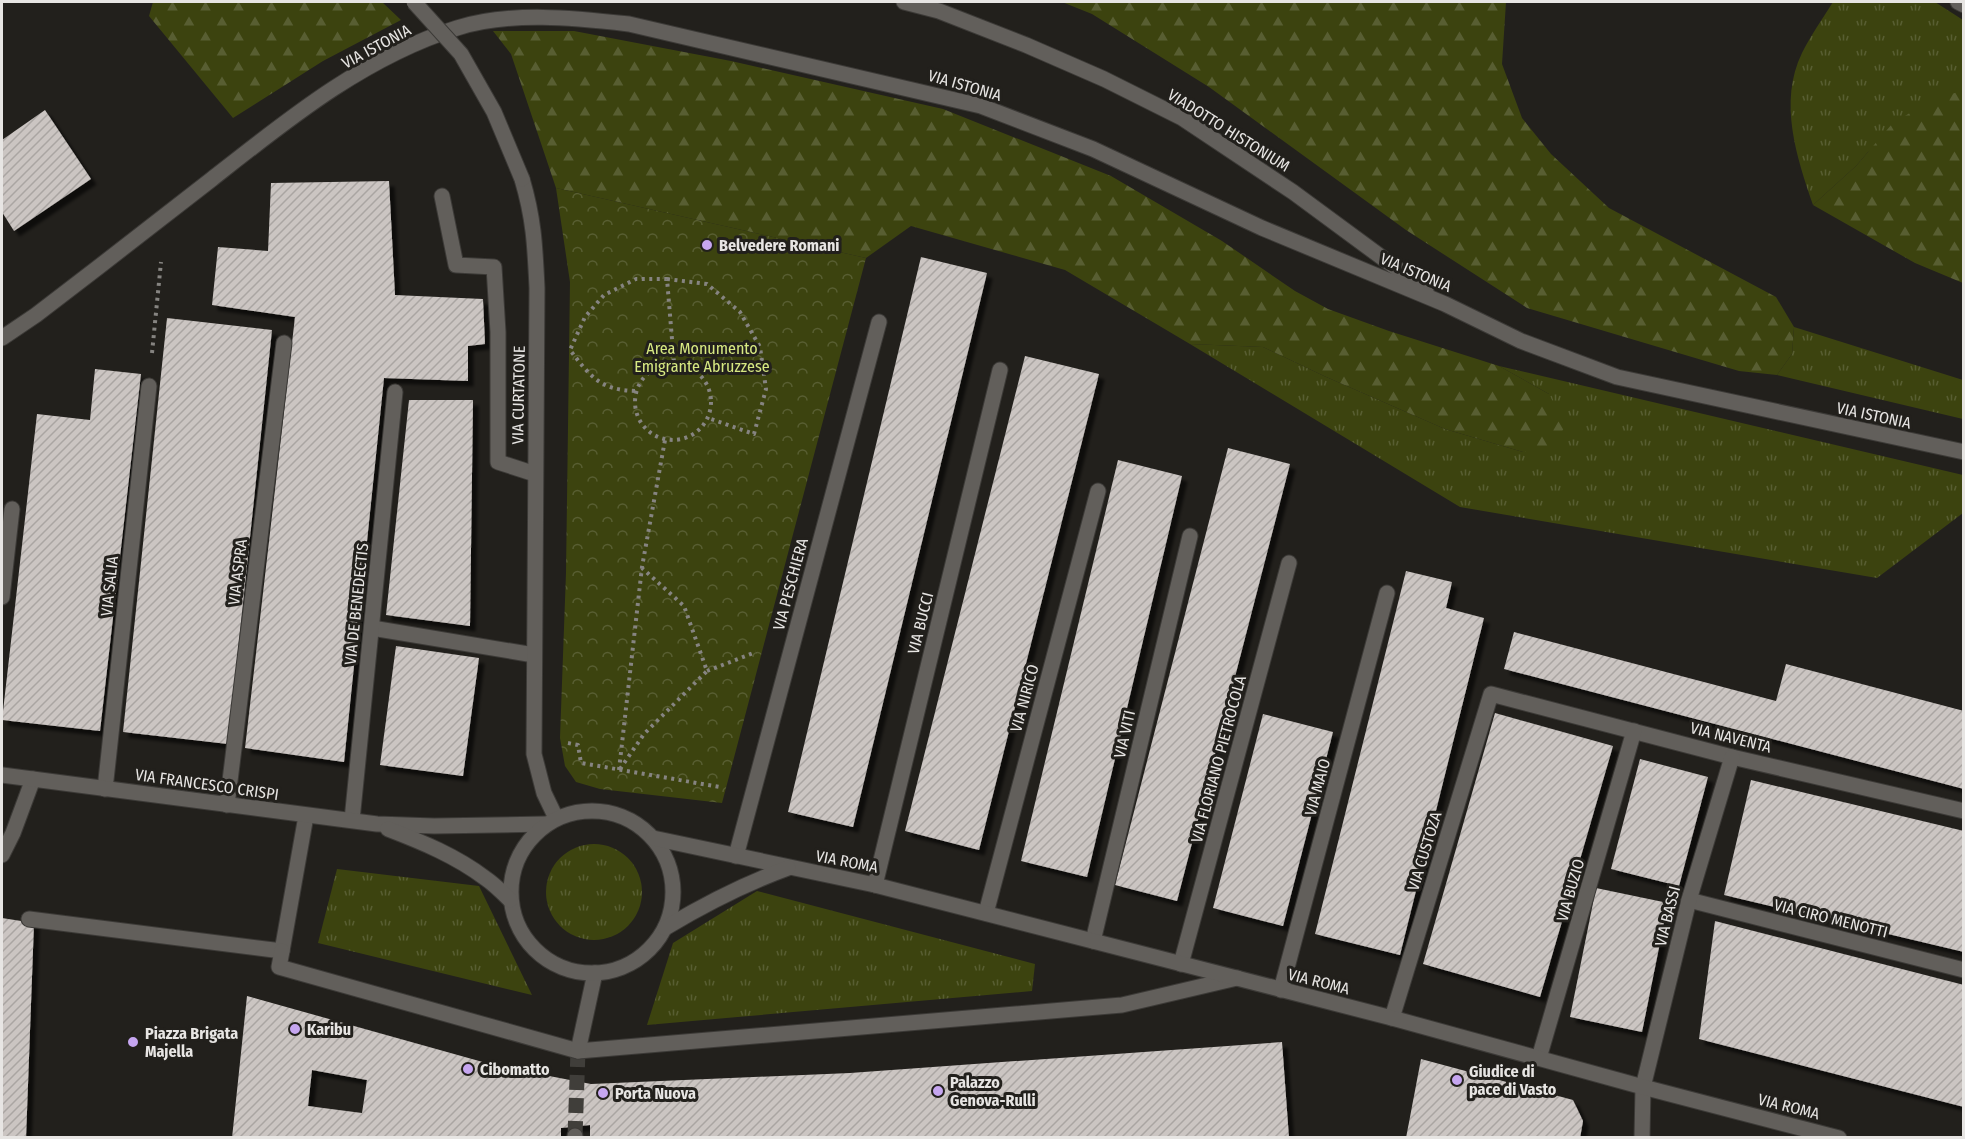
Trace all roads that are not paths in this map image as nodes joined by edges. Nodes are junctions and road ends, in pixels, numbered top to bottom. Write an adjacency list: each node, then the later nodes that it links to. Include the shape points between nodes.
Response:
1 (414, 2): 14 (street, VIA CURTATONE, bridge, via 461,54 494,112 531,211 537,288)
2 (904, 2): 6 (street, VIADOTTO HISTONIUM, via 939,10 1026,45 1182,118 1293,192)
3 (1958, 2): 4 (street)
4 (1964, 5)
5 (442, 196): 14 (street, via 456,265 494,267 498,462)
6 (1445, 304): 8 (street, VIA ISTONIA, via 1262,228 1093,149 981,106 628,24 574,18 485,22 398,51 305,106); 13 (street, VIA ISTONIA, via 1521,341 1617,378)
7 (879, 322): 37 (street, VIA PESCHIERA)
8 (2, 338)
9 (284, 343): 29 (street, VIA ASPRA)
10 (1000, 370): 39 (street, VIA BUCCI)
11 (149, 386): 28 (street, VIA SALIA)
12 (395, 392): 21 (street, VIA DE BENEDECTIS)
13 (1964, 452)
14 (535, 474): 22 (street, VIA CURTATONE)
15 (1098, 491): 42 (street, VIA NIRICO)
16 (12, 509): 20 (street)
17 (1190, 536): 45 (street, VIA VITI)
18 (1289, 563): 47 (street, VIA FLORIANO PIETROCOLA)
19 (1387, 593): 51 (street, VIA MAIO)
20 (2, 597)
21 (372, 628): 22 (street); 32 (street, VIA DE BENEDECTIS)
22 (534, 655): 33 (street, VIA CURTATONE, via 534,754)
23 (1491, 694): 24 (street, VIA NAVENTA); 52 (street, VIA CUSTOZA)
24 (1634, 731): 25 (street, VIA NAVENTA); 54 (street, VIA BUZIO)
25 (1732, 757): 30 (street, VIA NAVENTA); 41 (street, VIA BASSI)
26 (2, 776): 27 (street, VIA FRANCESCO CRISPI)
27 (33, 779): 28 (street, VIA FRANCESCO CRISPI); 36 (street)
28 (105, 789): 29 (street, VIA FRANCESCO CRISPI)
29 (227, 804): 31 (street, VIA FRANCESCO CRISPI)
30 (1964, 811)
31 (306, 816): 32 (street, VIA FRANCESCO CRISPI); 46 (street)
32 (352, 820): 34 (street, VIA FRANCESCO CRISPI)
33 (551, 821): 34 (street, VIA FRANCESCO CRISPI); 35 (street, via 581,811 607,812 632,821); 40 (street, via 525,844 513,870)
34 (377, 824): 40 (street, VIA FRANCESCO CRISPI, via 460,862)
35 (653, 838): 37 (street, VIA ROMA); 44 (street, via 666,858 673,881 673,905)
36 (2, 855)
37 (736, 856): 38 (street, VIA ROMA)
38 (788, 868): 39 (street, VIA ROMA); 44 (street, via 752,881)
39 (875, 885): 42 (street, VIA ROMA)
40 (510, 900): 49 (street, via 516,923 535,950 570,971)
41 (1689, 900): 48 (street, VIA CIRO MENOTTI); 55 (street, VIA BASSI)
42 (986, 913): 45 (street, VIA ROMA)
43 (29, 919): 46 (street)
44 (665, 928): 49 (street, via 648,951 623,968)
45 (1093, 941): 47 (street, VIA ROMA)
46 (282, 951): 53 (street, via 279,967)
47 (1181, 964): 50 (street, VIA ROMA)
48 (1964, 970)
49 (595, 973): 53 (street)
50 (1237, 978): 51 (street, VIA ROMA); 53 (street, via 1122,1005)
51 (1281, 990): 52 (street, VIA ROMA)
52 (1392, 1018): 54 (street, VIA ROMA)
53 (578, 1050)
54 (1539, 1058): 55 (street, VIA ROMA)
55 (1643, 1087): 56 (street, VIA BASSI); 57 (street, VIA ROMA)
56 (1642, 1137)
57 (1839, 1137)

